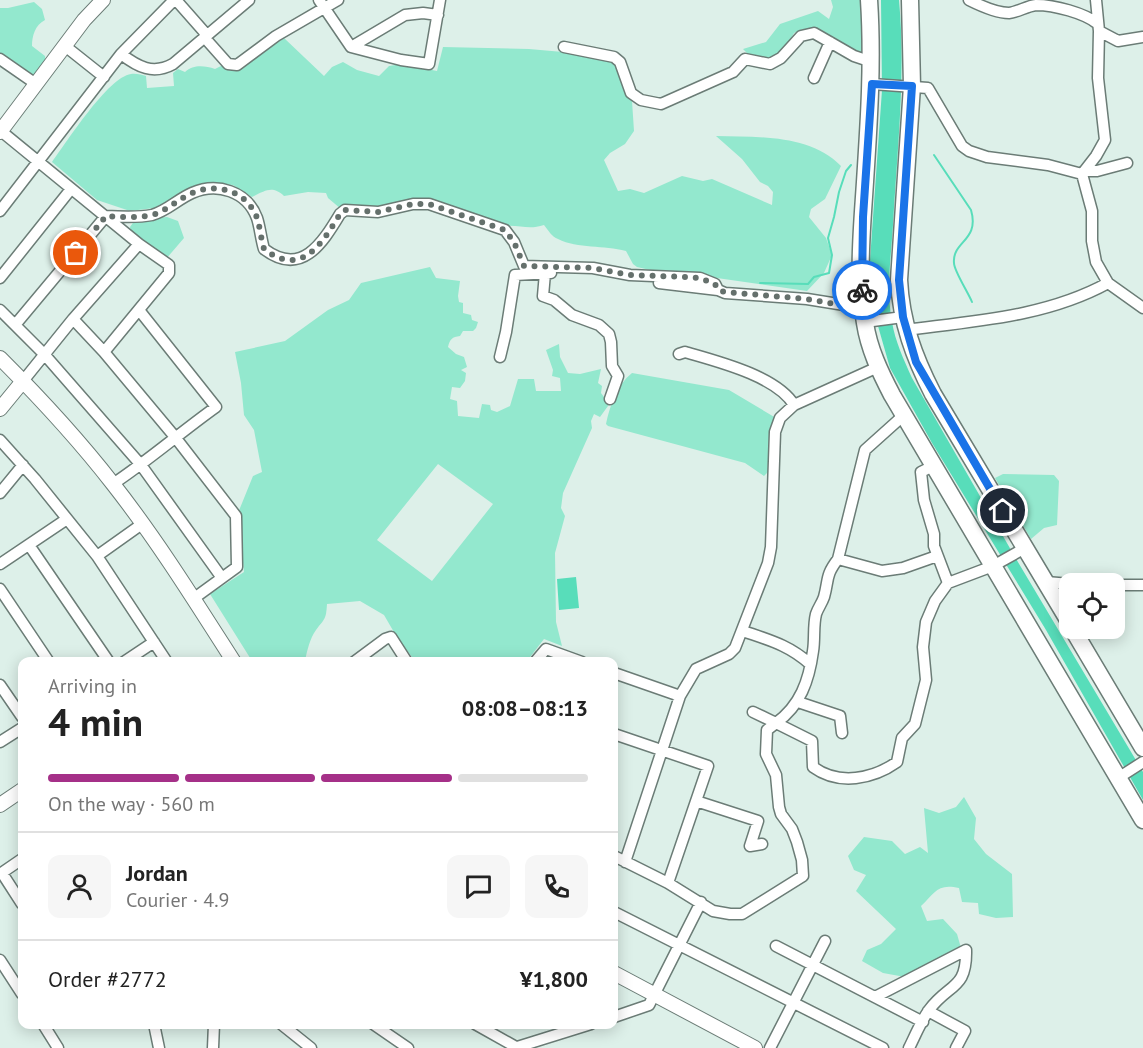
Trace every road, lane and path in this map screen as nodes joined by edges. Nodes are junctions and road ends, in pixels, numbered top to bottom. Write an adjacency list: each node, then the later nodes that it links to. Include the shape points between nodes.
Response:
1 (103, 0): 16 (street)
2 (175, 0): 13 (street); 19 (street)
3 (249, 0): 13 (street)
4 (338, 0): 10 (street)
5 (440, 0): 11 (street)
6 (869, 0): 21 (main road)
7 (909, 0): 26 (main road)
8 (969, 0): 12 (street, via 1010,13 1036,5 1058,8 1090,18)
9 (1096, 0): 12 (street)
10 (321, 4): 13 (street, via 233,66); 18 (street)
11 (438, 15): 18 (street, via 405,15); 18 (street, via 429,64)
12 (1098, 27): 14 (street, via 1118,41); 30 (street, via 1098,78 1105,140)
13 (205, 35): 19 (street, via 164,69 140,68)
14 (1143, 37)
15 (830, 42): 17 (street, via 814,33 801,36 770,64 746,59 733,72 661,104 641,100 631,93 620,62 614,57); 21 (street); 23 (street)
16 (65, 46): 22 (street); 24 (street)
17 (564, 46)
18 (351, 47)
19 (121, 54): 22 (street)
20 (0, 59): 24 (street)
21 (872, 62): 25 (main road)
22 (104, 77): 28 (street)
23 (814, 78)
24 (36, 84): 27 (street)
25 (872, 84): 26 (street); 42 (main road, via 860,280)
26 (912, 86): 30 (street, via 928,88 962,146 969,151); 44 (main road, via 899,280)
27 (0, 131): 28 (street)
28 (38, 162): 31 (street); 32 (street)
29 (1127, 163): 30 (street)
30 (1084, 172): 37 (street, via 1092,211 1093,254)
31 (71, 189): 33 (street); 36 (street)
32 (0, 211)
33 (106, 216): 34 (street); 38 (street, via 152,215 193,193 216,188 238,194 251,205 264,249 272,256 298,260 316,248 345,210 378,212 429,204 505,230 524,266 582,267 630,275 693,278 715,284); 45 (street)
34 (139, 244): 41 (street, via 169,265 169,273); 43 (street)
35 (545, 273): 38 (street); 49 (street, via 515,274); 53 (street, via 543,296 609,334 612,366 618,376)
36 (0, 278)
37 (1108, 283): 39 (street); 44 (street, via 1019,315)
38 (718, 290): 42 (street)
39 (1143, 309)
40 (0, 310): 45 (street)
41 (139, 310): 46 (street); 57 (street, via 216,407)
42 (864, 315): 44 (street); 51 (main road)
43 (73, 319): 46 (street); 47 (street)
44 (904, 323): 67 (main road, via 916,362 933,394)
45 (15, 325): 47 (street)
46 (104, 352): 57 (street)
47 (44, 354): 52 (street); 60 (street)
48 (679, 354): 54 (street, via 685,352 741,369 788,395)
49 (500, 357)
50 (0, 358): 52 (street)
51 (878, 367): 54 (street); 56 (main road)
52 (23, 381): 55 (street); 62 (street)
53 (610, 399)
54 (794, 405): 82 (street, via 780,418 775,432 771,548)
55 (0, 409)
56 (904, 415): 61 (main road); 70 (street, via 866,450)
57 (175, 437): 60 (street); 73 (street, via 236,516 237,567)
58 (0, 440): 59 (street)
59 (23, 465): 63 (street); 64 (street)
60 (141, 465): 62 (street); 73 (street)
61 (933, 466): 69 (street, via 921,472); 72 (main road)
62 (113, 484): 65 (street)
63 (0, 493)
64 (67, 519): 66 (street); 68 (street)
65 (142, 524): 68 (street); 80 (street)
66 (29, 545): 71 (street); 86 (street)
67 (1025, 548): 72 (street); 74 (main road)
68 (97, 556): 84 (street)
69 (937, 556): 70 (street, via 882,571); 75 (street)
70 (838, 559): 94 (street, via 828,572 816,614)
71 (0, 564)
72 (993, 566): 75 (street); 109 (main road)
73 (222, 579): 80 (street)
74 (1046, 582): 76 (street); 81 (main road)
75 (948, 583): 101 (street, via 926,622 926,680 915,724 902,738 897,762 864,778 850,780 819,772 813,767 812,741)
76 (1059, 583)
77 (1125, 585): 78 (street)
78 (1143, 585)
79 (0, 589): 85 (street)
80 (193, 599): 89 (street)
81 (1059, 604)
82 (743, 631): 94 (street, via 782,644); 97 (street, via 729,654 696,669)
83 (1079, 639): 106 (main road)
84 (154, 642): 87 (street); 88 (street)
85 (46, 657)
86 (106, 657)
87 (131, 657)
88 (163, 657)
89 (226, 657)
90 (362, 657): 91 (street, via 391,638)
91 (404, 657)
92 (539, 657): 93 (street, via 546,649)
93 (568, 657)
94 (810, 664): 98 (street)
95 (618, 674): 97 (street)
96 (0, 685): 99 (street)
97 (680, 696): 107 (street)
98 (798, 702): 101 (street); 103 (street, via 840,716)
99 (18, 711)
100 (753, 712): 101 (street)
101 (776, 723): 121 (street, via 767,730 766,754 776,775 781,814 797,842 803,876 742,914 714,910)
102 (18, 731): 105 (street)
103 (842, 733)
104 (618, 738): 107 (street)
105 (0, 742)
106 (1143, 748)
107 (661, 751): 111 (street, via 708,766); 117 (street)
108 (1143, 762): 109 (street)
109 (1118, 778): 113 (main road)
110 (18, 793): 112 (street)
111 (696, 801): 114 (street, via 758,821 750,846); 119 (street)
112 (0, 805)
113 (1143, 820)
114 (762, 844)
115 (618, 858): 117 (street)
116 (18, 862): 118 (street)
117 (625, 862): 119 (street)
118 (1, 874): 120 (street)
119 (668, 883): 121 (street)
120 (18, 898)
121 (701, 902): 124 (street)
122 (618, 914): 124 (street)
123 (825, 941): 127 (street)
124 (680, 945): 130 (street); 132 (street)
125 (776, 946): 127 (street)
126 (0, 960): 129 (street)
127 (812, 965): 131 (street); 132 (street)
128 (618, 976): 130 (street)
129 (18, 988)
130 (655, 994): 134 (street, via 649,1005); 149 (street)
131 (874, 998): 133 (street, via 966,950 966,967 960,981); 135 (street)
132 (792, 1002): 150 (street); 151 (street)
133 (928, 1011): 135 (street); 153 (street, via 965,1031)
134 (618, 1016)
135 (922, 1022): 152 (street)
136 (49, 1029): 143 (street)
137 (155, 1029): 144 (street)
138 (214, 1029): 145 (street)
139 (287, 1029): 146 (street)
140 (380, 1029): 147 (street)
141 (483, 1029): 148 (street)
142 (575, 1029): 148 (street)
143 (58, 1048)
144 (159, 1048)
145 (213, 1048)
146 (311, 1048)
147 (408, 1048)
148 (515, 1048)
149 (755, 1048)
150 (770, 1048)
151 (883, 1048)
152 (909, 1048)
153 (956, 1048)

